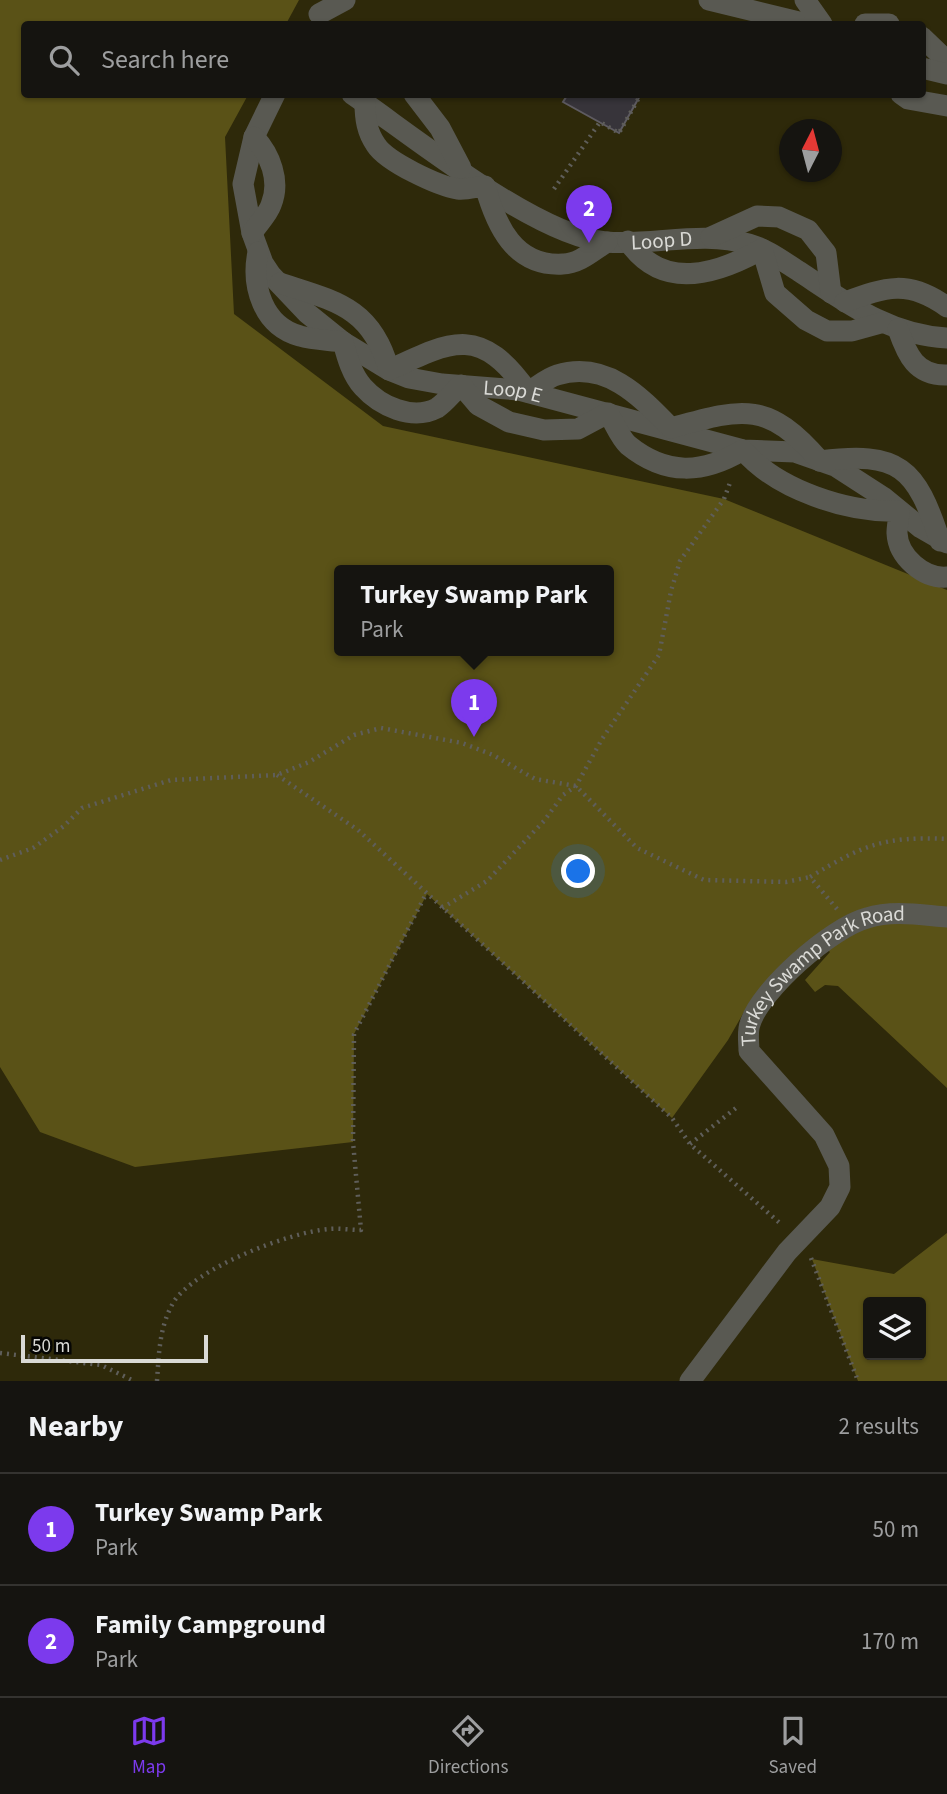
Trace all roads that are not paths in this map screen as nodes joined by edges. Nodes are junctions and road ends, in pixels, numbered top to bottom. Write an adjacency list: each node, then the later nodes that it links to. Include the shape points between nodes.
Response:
1 (345, 0): 4 (lane)
2 (709, 0): 5 (lane)
3 (805, 0): 7 (lane)
4 (319, 13)
5 (762, 18): 6 (lane)
6 (784, 21)
7 (820, 21)
8 (926, 41): 9 (lane)
9 (947, 61)
10 (926, 69): 11 (lane)
11 (947, 74)
12 (273, 98): 18 (lane, Loop E)
13 (356, 98): 20 (lane, via 377,147 404,166 460,189)
14 (357, 98): 19 (lane, Loop D)
15 (417, 98): 19 (lane)
16 (907, 98): 17 (lane)
17 (947, 106)
18 (254, 137): 22 (lane, Loop E, via 243,184); 22 (lane, via 267,151 274,173 272,204)
19 (462, 169): 20 (lane, Loop D)
20 (485, 186): 23 (lane, Loop D, via 564,232); 23 (lane, via 509,244 541,261 564,264)
21 (711, 237): 23 (lane, Loop D); 24 (lane, Loop D); 26 (lane, via 757,215 789,221 808,230 826,253)
22 (255, 241): 25 (lane, Loop E, via 263,263); 30 (lane, via 256,290 270,317 298,336)
23 (617, 241): 24 (lane, via 663,271 696,274 733,265)
24 (762, 249): 26 (lane, Loop D); 28 (lane, via 775,293 806,320 827,331)
25 (278, 283): 30 (lane, Loop E); 31 (lane, via 336,301 355,312 382,344)
26 (838, 297): 27 (lane, via 888,287 909,288); 28 (lane, Loop D)
27 (947, 307)
28 (889, 326): 29 (lane, Loop D); 32 (lane, via 912,364 934,376)
29 (947, 338)
30 (343, 342): 31 (lane, Loop E); 33 (lane, via 362,386 381,402 410,414 436,408)
31 (389, 369): 33 (lane, Loop E); 34 (lane, via 440,346 467,343 509,365)
32 (947, 375)
33 (461, 385): 34 (lane, Loop E); 35 (lane, via 478,405 509,422 544,430 578,429)
34 (528, 393): 35 (lane, Loop E); 36 (lane, via 556,375 590,372 615,378)
35 (608, 413): 36 (lane, Loop E); 37 (lane, via 626,444 658,463 685,470 709,467)
36 (671, 428): 37 (lane, Loop E); 38 (lane, via 744,411 767,416 799,436)
37 (743, 450): 38 (lane, Loop E, via 795,452); 39 (lane, via 756,465 783,481 837,505)
38 (820, 461): 39 (lane, Loop E); 40 (lane, via 859,456 908,472)
39 (900, 511): 40 (lane, Loop E); 41 (lane, via 897,536 910,562 927,574)
40 (945, 539)
41 (947, 577)
42 (947, 917): 43 (lane, Turkey Swamp Park Road, via 890,914 850,923 820,942 764,1000 750,1024 748,1051 824,1135 839,1166 841,1187 830,1207 798,1239)
43 (690, 1381)

